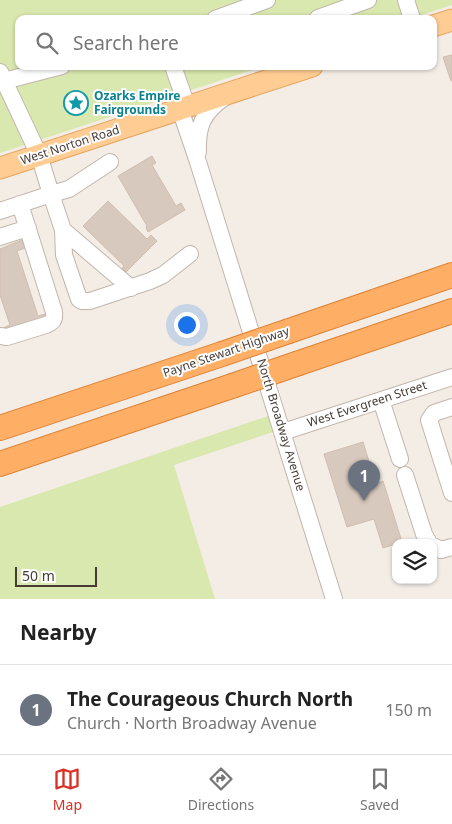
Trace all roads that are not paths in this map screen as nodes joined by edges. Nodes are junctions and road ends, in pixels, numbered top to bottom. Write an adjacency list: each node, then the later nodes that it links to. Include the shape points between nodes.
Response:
1 (267, 0): 4 (street)
2 (368, 0): 5 (street)
3 (406, 0): 6 (street)
4 (227, 15)
5 (326, 15)
6 (411, 15)
7 (452, 20): 8 (main road)
8 (437, 25)
9 (38, 70): 12 (street)
10 (174, 70): 14 (street, North Broadway Avenue)
11 (300, 70): 13 (main road, West Norton Road)
12 (2, 76): 15 (street)
13 (232, 93): 14 (main road, West Norton Road); 17 (street, via 215,104 204,117 198,133)
14 (184, 108): 15 (main road, West Norton Road); 17 (street, North Broadway Avenue)
15 (39, 155): 18 (main road, West Norton Road); 19 (street)
16 (110, 162): 19 (street, via 69,189)
17 (198, 162): 34 (street, North Broadway Avenue)
18 (0, 168)
19 (51, 194): 20 (street); 23 (street)
20 (20, 204): 21 (street); 22 (street)
21 (0, 211)
22 (28, 228): 24 (street); 29 (street, via 54,318 46,325 7,337)
23 (63, 230): 27 (street); 27 (street, via 64,255 79,299 90,301)
24 (0, 237)
25 (190, 254): 27 (street, via 163,275)
26 (452, 275): 33 (highway, Payne Stewart Highway, bridge)
27 (132, 288)
28 (452, 311): 35 (highway, bridge)
29 (0, 336)
30 (450, 383): 31 (street, West Evergreen Street)
31 (381, 400): 34 (street, West Evergreen Street); 37 (street)
32 (452, 407): 36 (street, via 434,413 429,420)
33 (0, 428)
34 (283, 432): 40 (street, North Broadway Avenue)
35 (0, 464)
36 (452, 493)
37 (427, 539)
38 (452, 547): 39 (street)
39 (437, 548)
40 (334, 599)

